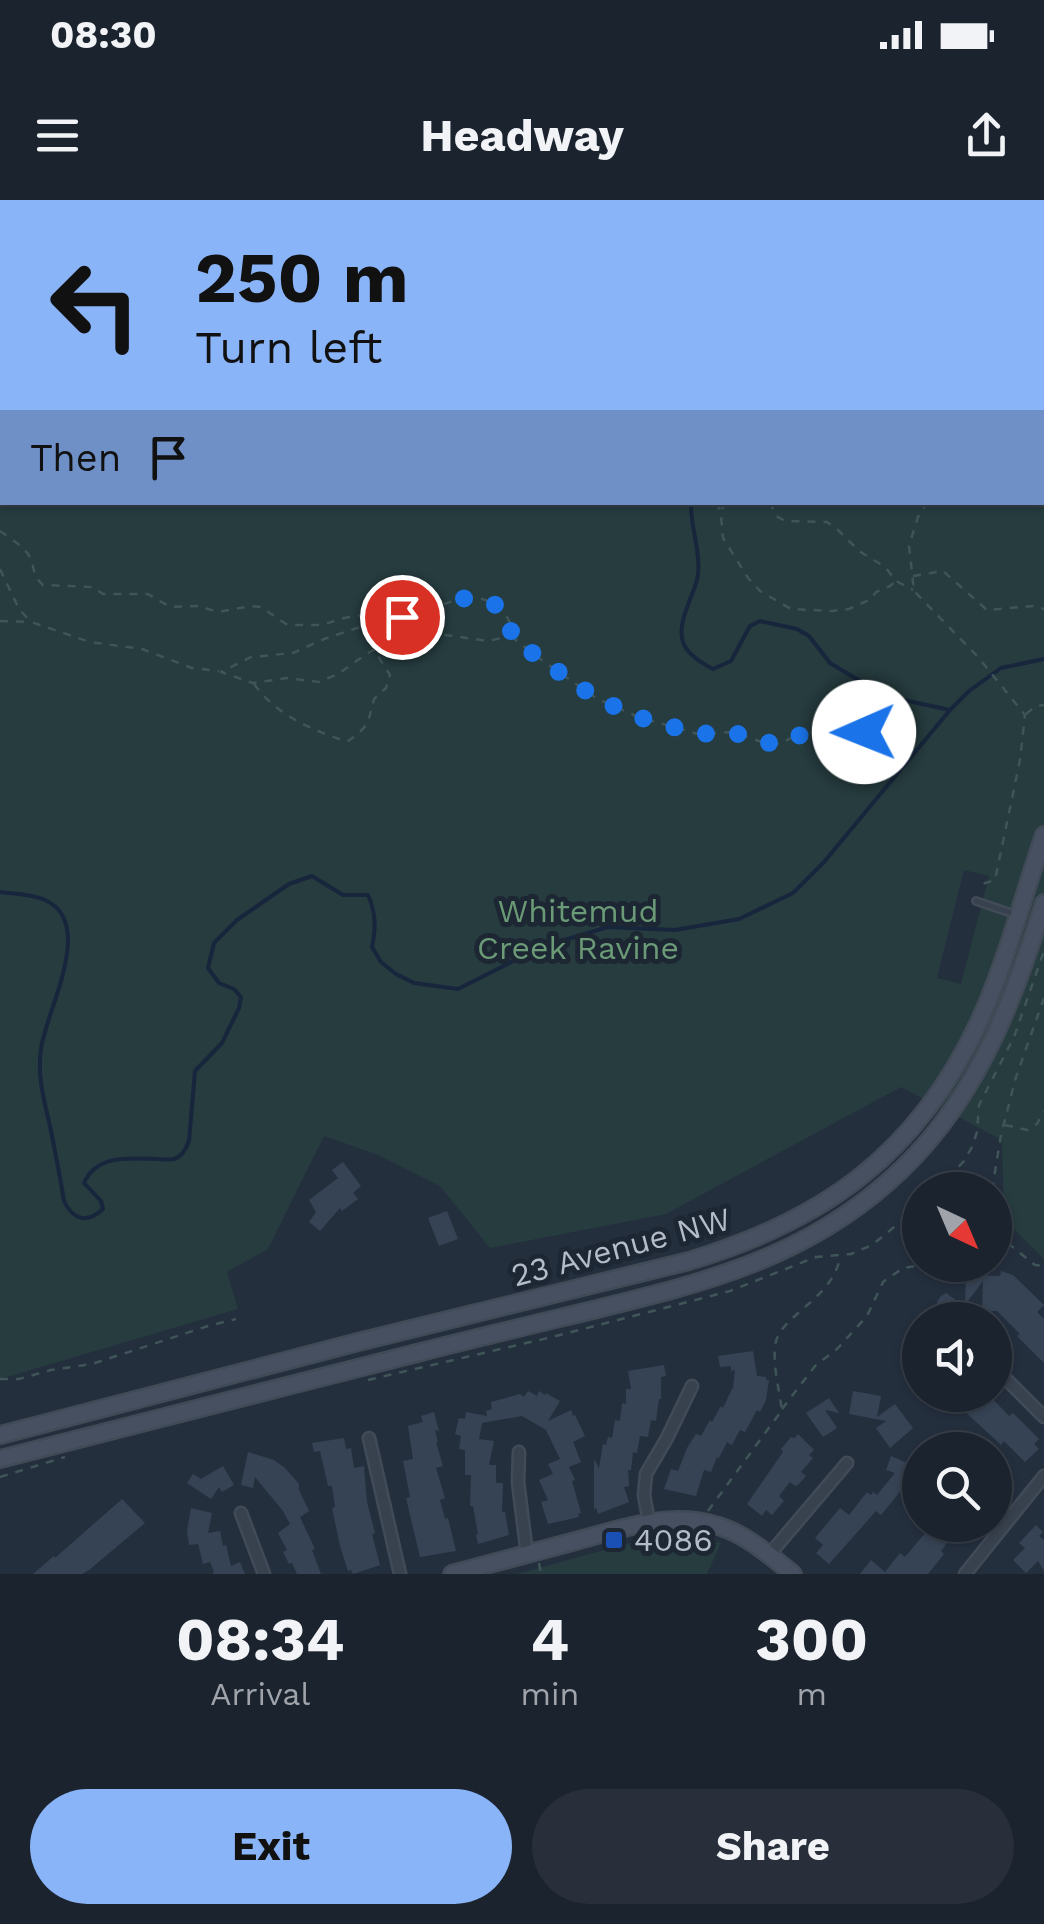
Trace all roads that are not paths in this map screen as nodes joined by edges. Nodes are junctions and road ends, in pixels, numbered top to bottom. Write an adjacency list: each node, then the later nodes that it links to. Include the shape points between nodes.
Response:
1 (1044, 835): 4 (main road, 23 Avenue NW)
2 (976, 901): 4 (lane)
3 (1044, 903): 11 (main road, 23 Avenue NW, via 1002,1023 944,1122 886,1185 791,1248 698,1284)
4 (1017, 915): 8 (main road, 23 Avenue NW, via 980,1020 926,1112 872,1168 782,1228 689,1261)
5 (1012, 1385): 7 (street)
6 (692, 1386): 15 (street, via 646,1474)
7 (1044, 1417)
8 (0, 1435)
9 (370, 1438): 20 (street)
10 (519, 1452): 16 (street)
11 (0, 1459)
12 (847, 1463): 17 (street)
13 (1044, 1476): 22 (street)
14 (241, 1513): 19 (street)
15 (649, 1522): 16 (main road); 17 (main road, via 701,1522 734,1532)
16 (526, 1554): 21 (main road)
17 (769, 1555): 18 (main road)
18 (788, 1573)
19 (264, 1574)
20 (400, 1574)
21 (452, 1574)
22 (964, 1574)

